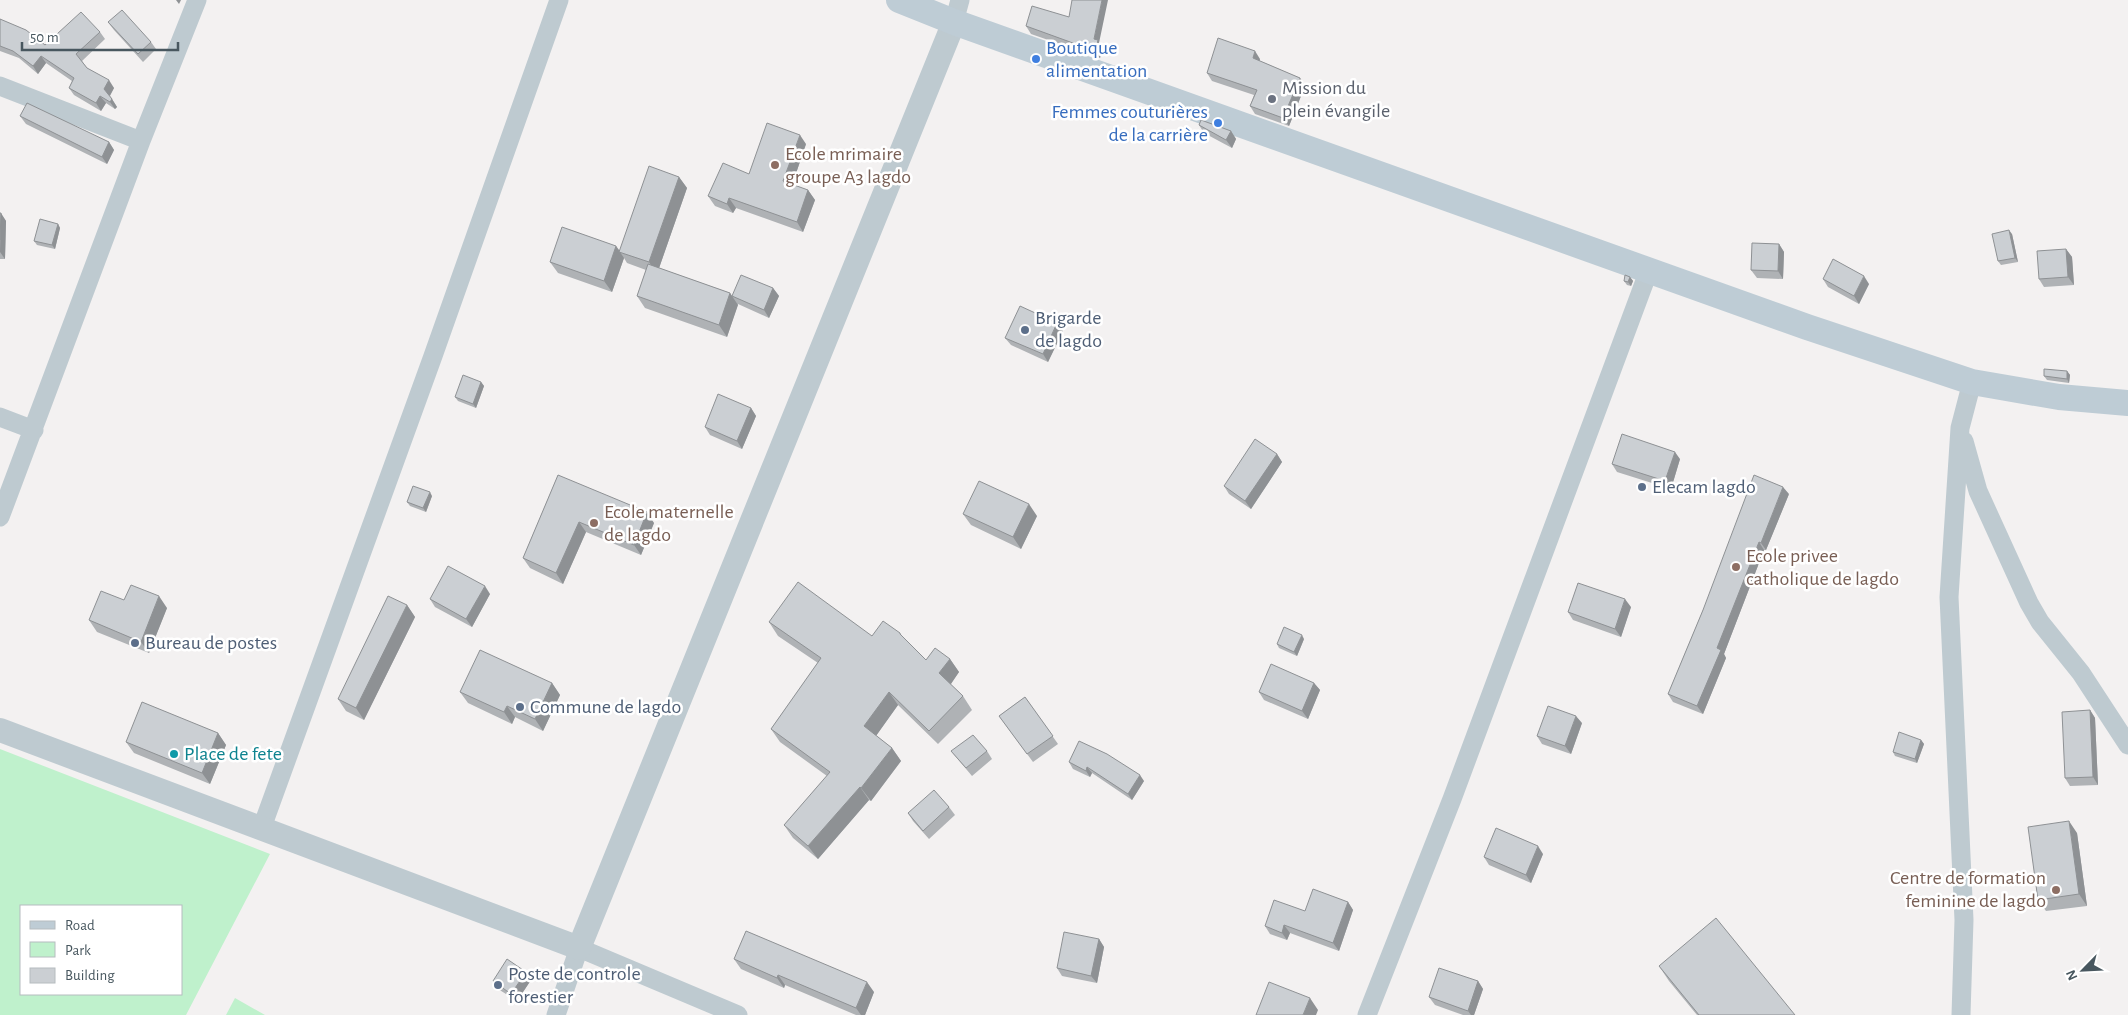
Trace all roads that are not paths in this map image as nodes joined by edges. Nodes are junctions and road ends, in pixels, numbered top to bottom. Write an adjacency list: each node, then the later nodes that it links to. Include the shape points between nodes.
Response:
1 (197, 0): 6 (street)
2 (559, 0): 16 (street)
3 (899, 0): 4 (main road)
4 (957, 11): 7 (main road); 17 (street)
5 (0, 86): 6 (street)
6 (141, 141): 12 (street)
7 (1649, 270): 8 (main road); 20 (street)
8 (1972, 382): 9 (main road); 11 (street)
9 (2128, 403)
10 (0, 417): 12 (street)
11 (1960, 428): 15 (street, via 1978,491 2029,603 2081,673); 21 (street, via 1948,597 1964,920)
12 (34, 430): 13 (street)
13 (0, 517)
14 (0, 730): 16 (street)
15 (2128, 745)
16 (261, 830): 17 (street)
17 (579, 948): 18 (street); 19 (street)
18 (731, 1014)
19 (556, 1015)
20 (1368, 1015)
21 (1960, 1015)

